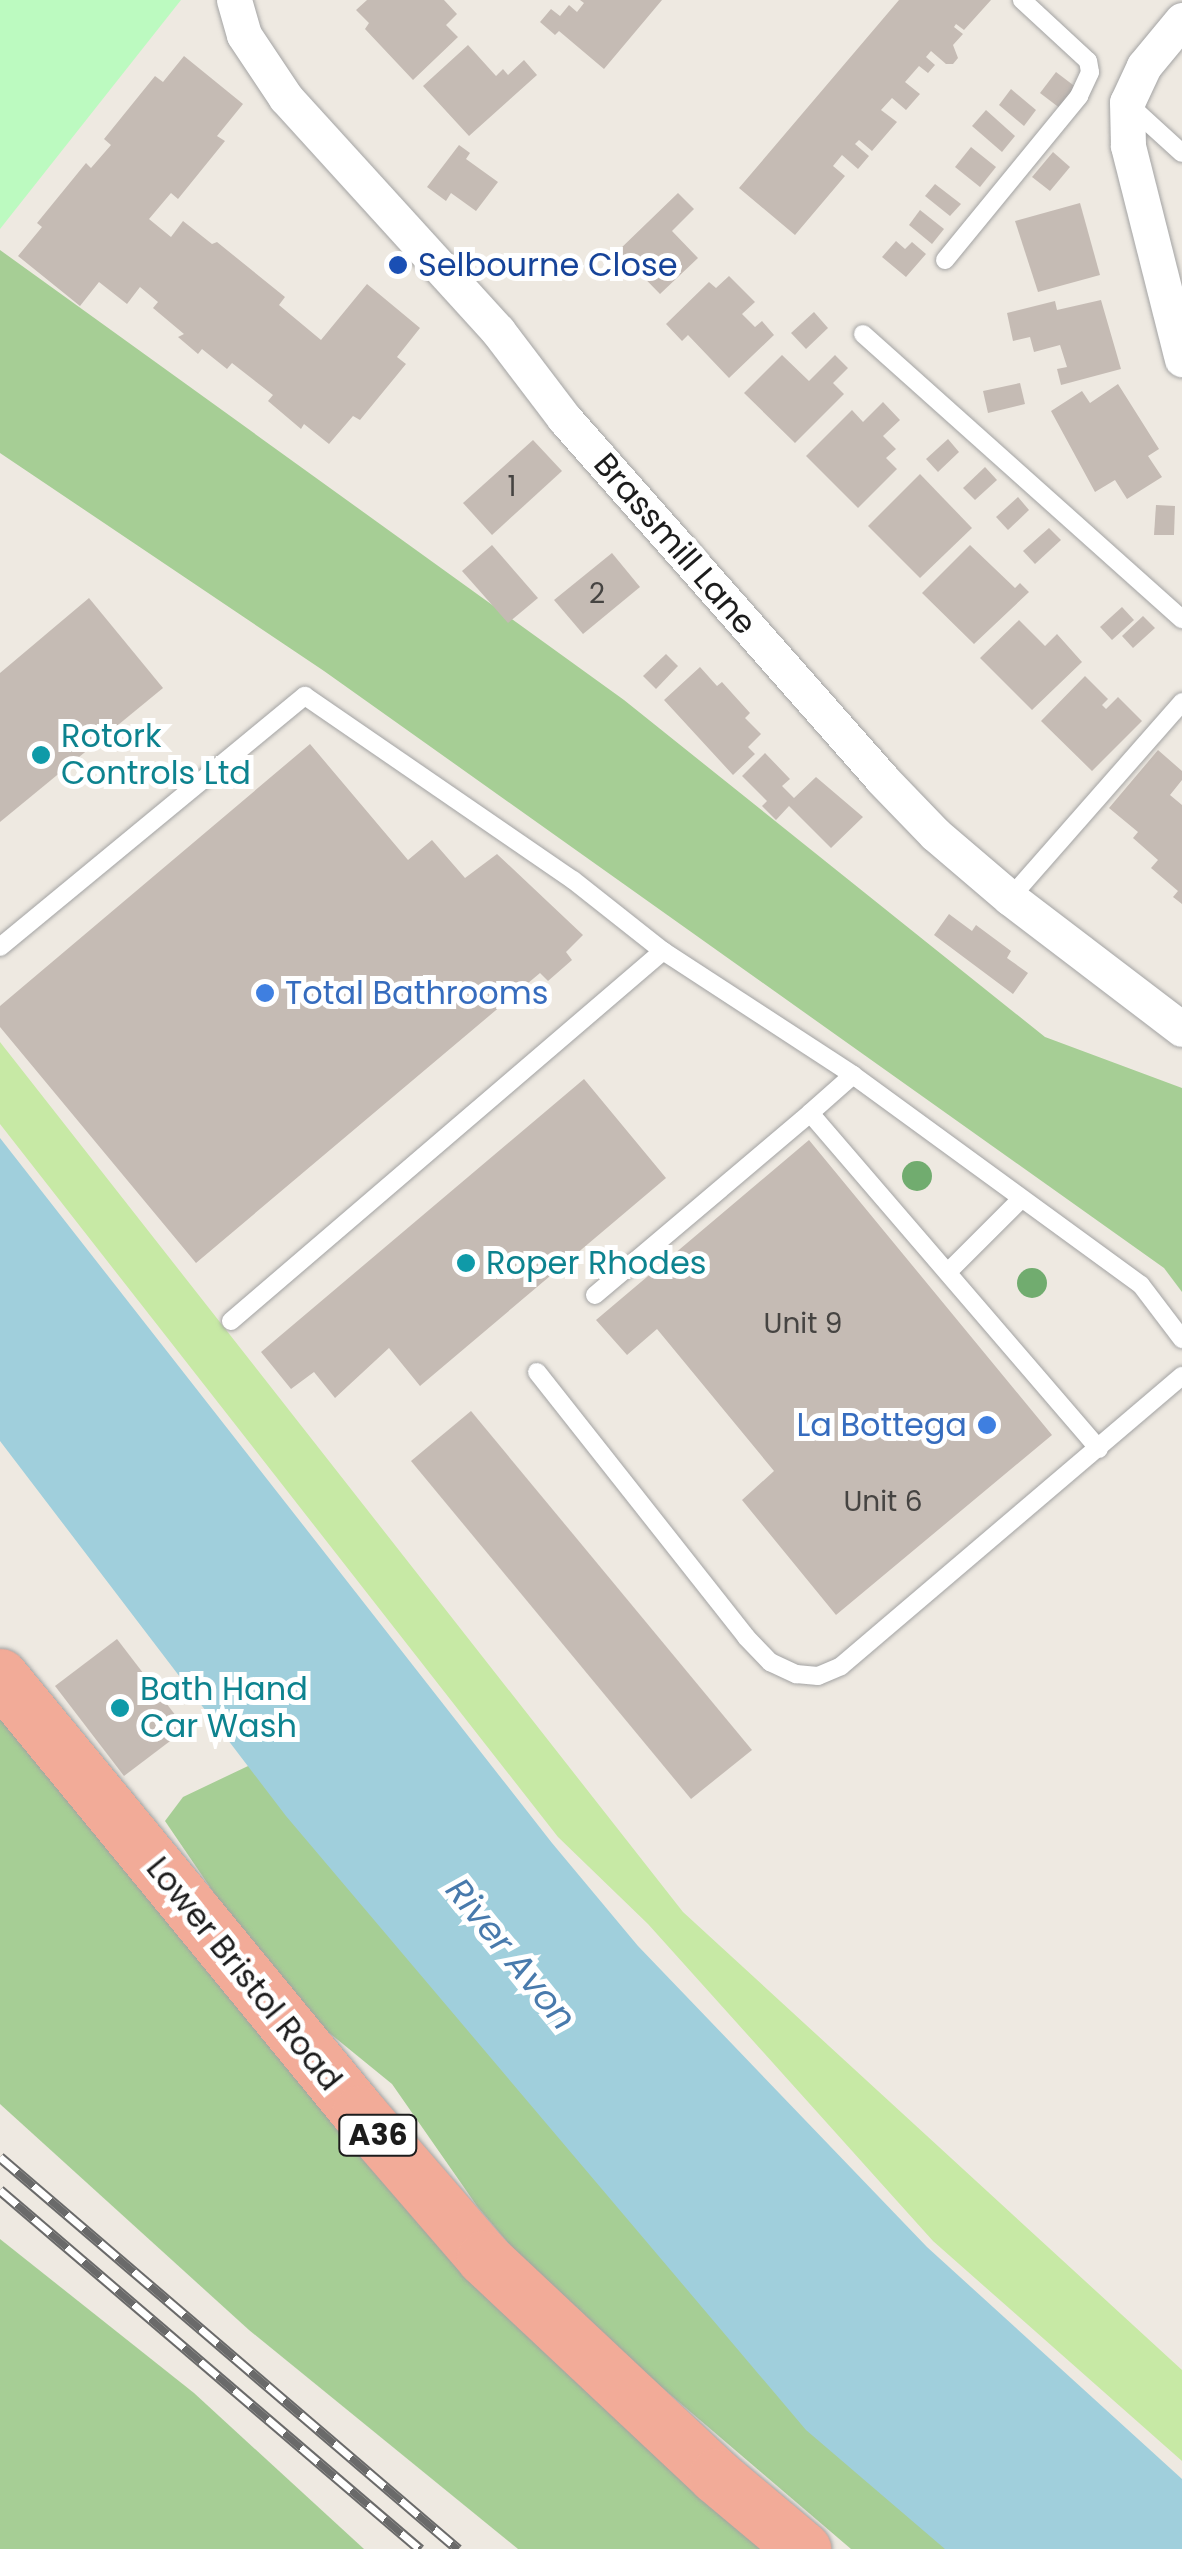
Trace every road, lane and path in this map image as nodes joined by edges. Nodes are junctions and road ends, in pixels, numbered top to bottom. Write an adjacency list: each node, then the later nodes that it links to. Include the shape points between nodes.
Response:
1 (234, 0): 11 (street, Brassmill Lane, via 244,35 286,98 498,331 576,432 882,778)
2 (1022, 0): 6 (lane, via 1088,61 1090,72 1079,96)
3 (1182, 20): 4 (street, via 1144,66)
4 (1127, 102): 5 (lane); 8 (street, via 1128,146)
5 (1182, 153)
6 (945, 260)
7 (862, 334): 9 (lane)
8 (1182, 359)
9 (1182, 619)
10 (1182, 702): 11 (lane)
11 (1010, 898): 14 (street, Brassmill Lane)
12 (0, 947): 13 (lane, via 305,696 557,868)
13 (663, 951): 15 (lane); 20 (lane)
14 (1182, 1029)
15 (854, 1075): 16 (lane); 17 (lane)
16 (810, 1113): 18 (lane); 19 (lane)
17 (1020, 1200): 18 (lane); 21 (lane, via 1141,1285)
18 (949, 1271): 24 (lane)
19 (595, 1295)
20 (231, 1321)
21 (1182, 1339)
22 (537, 1372): 24 (lane, via 746,1637 770,1662 796,1674 818,1676 841,1666)
23 (1182, 1376): 24 (lane)
24 (1099, 1449)
25 (0, 1676): 26 (highway, Lower Bristol Road / A36, via 484,2258)
26 (803, 2549)

